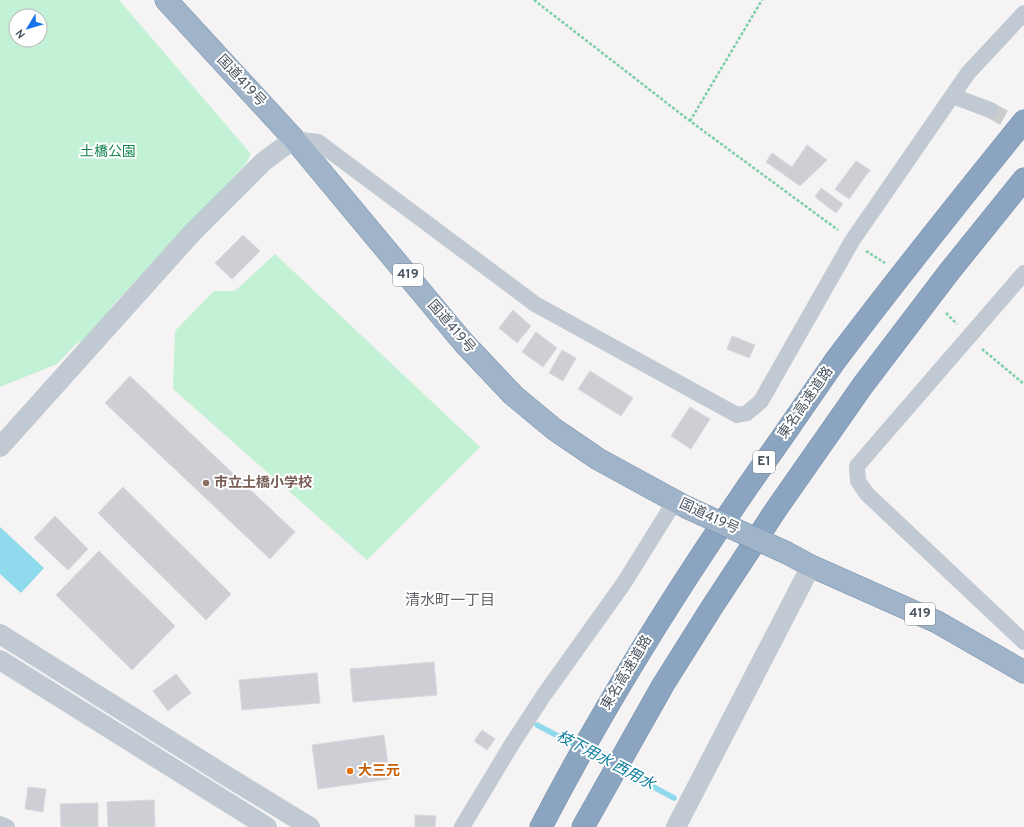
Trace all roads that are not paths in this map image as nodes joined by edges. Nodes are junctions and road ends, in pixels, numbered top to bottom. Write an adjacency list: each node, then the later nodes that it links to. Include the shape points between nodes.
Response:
1 (166, 0): 6 (highway, 国道419号 / 419)
2 (1024, 13): 3 (street, via 968,73)
3 (953, 96): 4 (street); 6 (street, via 852,241 761,401 747,413 737,415 535,304 318,142)
4 (990, 110)
5 (1024, 121): 21 (highway, 東名高速道路 / E1, via 920,250 834,363 746,488 680,586 632,664 571,768)
6 (294, 139): 9 (street, via 264,162 193,232); 10 (highway, 国道419号 / 419, via 463,342 513,395 554,429 598,459)
7 (1024, 179): 22 (highway, via 863,385 777,508 663,684)
8 (1024, 273): 13 (street, via 857,466 858,481 867,494)
9 (0, 447)
10 (681, 504): 11 (highway, 国道419号 / 419, bridge); 20 (street, via 528,720)
11 (811, 566): 15 (highway, 419, via 937,622); 23 (street)
12 (0, 634): 19 (street)
13 (1024, 642)
14 (0, 660): 18 (street)
15 (1024, 672)
16 (0, 824): 17 (street)
17 (7, 827)
18 (267, 827)
19 (310, 827)
20 (462, 827)
21 (541, 827)
22 (583, 827)
23 (676, 827)

